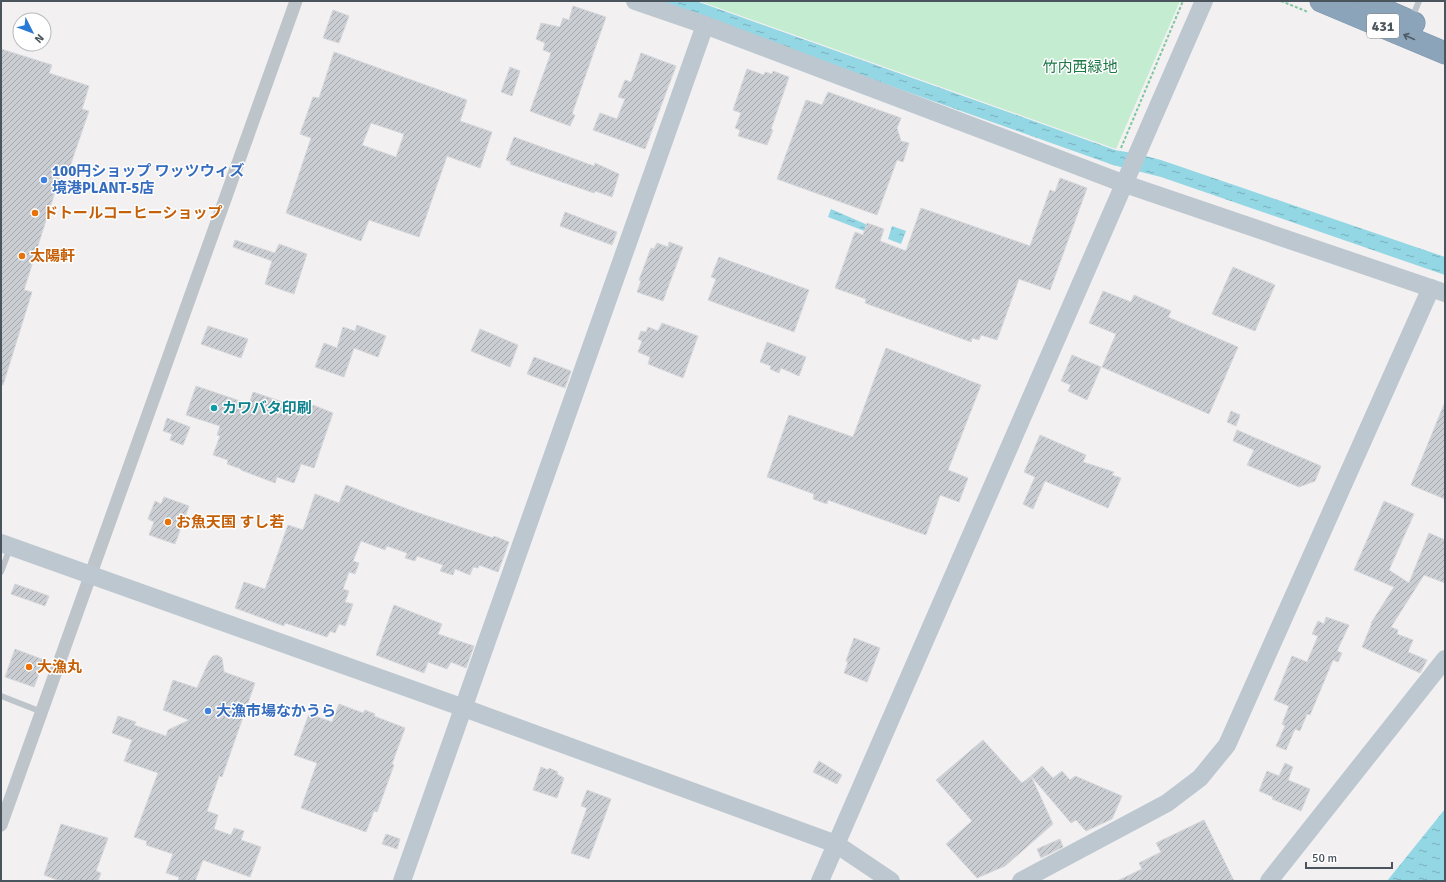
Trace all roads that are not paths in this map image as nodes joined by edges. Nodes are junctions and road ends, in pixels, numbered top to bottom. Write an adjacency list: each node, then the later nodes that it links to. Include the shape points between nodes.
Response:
1 (296, 1): 15 (street)
2 (635, 1): 8 (street)
3 (1204, 1): 11 (street)
4 (1321, 1): 10 (highway, 431, one-way to 4)
5 (1364, 1): 7 (highway, 431)
6 (1420, 1): 7 (lane)
7 (1410, 21): 9 (highway, 431)
8 (705, 25): 11 (street); 18 (street)
9 (1445, 38)
10 (1445, 53)
11 (1129, 164): 12 (street); 21 (street)
12 (1438, 290): 25 (street, via 1227,745 1200,778 1167,803)
13 (6, 545): 14 (lane); 15 (street)
14 (1, 572)
15 (92, 575): 18 (street); 19 (street)
16 (1445, 660): 26 (street)
17 (1, 696): 19 (lane)
18 (464, 708): 21 (street); 22 (street)
19 (42, 712): 20 (street)
20 (1, 825)
21 (836, 844): 23 (street); 24 (street)
22 (402, 881)
23 (820, 881)
24 (891, 881)
25 (1021, 881)
26 (1268, 881)

